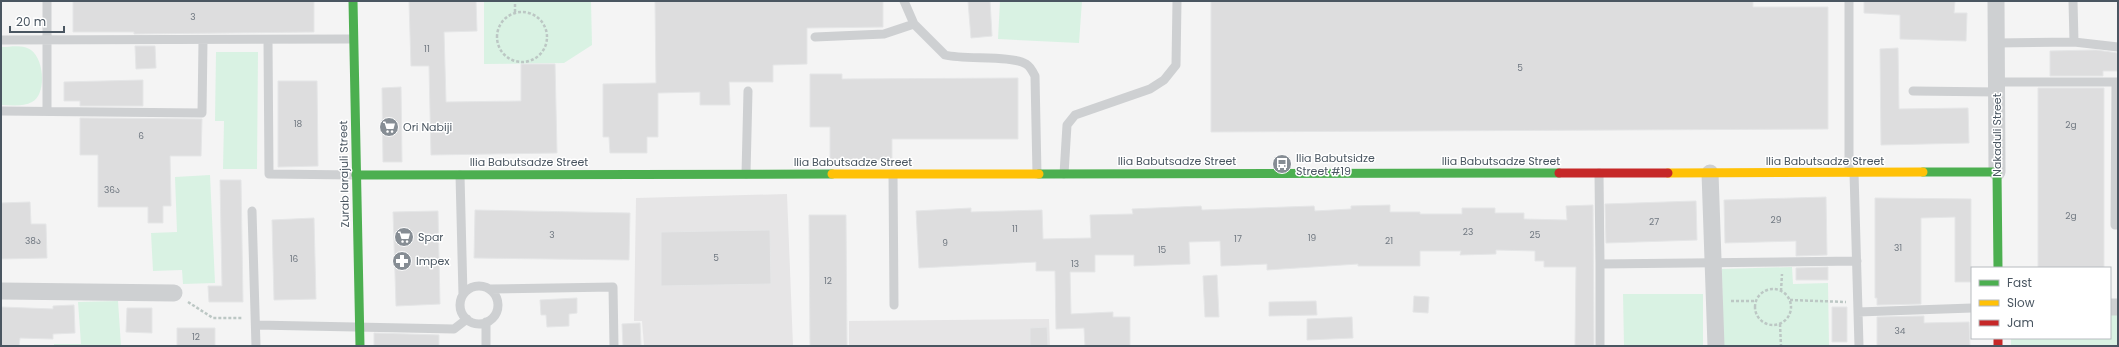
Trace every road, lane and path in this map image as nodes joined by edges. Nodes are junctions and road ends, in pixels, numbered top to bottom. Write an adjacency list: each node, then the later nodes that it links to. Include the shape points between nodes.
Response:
1 (47, 1): 14 (lane)
2 (353, 1): 12 (street, Zurab Iarajuli Street)
3 (515, 1): 9 (path)
4 (904, 1): 10 (lane)
5 (1177, 1): 34 (lane, via 1176,65 1164,80 1150,88 1075,115 1067,125)
6 (1849, 1): 29 (lane)
7 (1996, 1): 18 (street, Nakaduli Street)
8 (2072, 1): 17 (lane)
9 (515, 12): 9 (path, via 506,16 500,23 496,40 502,52 512,60 529,61 546,45 546,29 537,16 530,12)
10 (914, 24): 11 (lane, via 884,34); 33 (lane, via 945,55 1027,64 1035,76)
11 (815, 36)
12 (353, 39): 16 (lane); 35 (street, Zurab Iarajuli Street)
13 (1, 40): 14 (lane)
14 (47, 40): 15 (lane); 25 (lane)
15 (203, 41): 16 (lane); 25 (lane, via 202,113)
16 (268, 41): 35 (lane, via 268,174)
17 (2074, 42): 18 (lane); 19 (lane)
18 (1996, 43): 21 (street, Nakaduli Street)
19 (2118, 47)
20 (2117, 82): 21 (lane); 37 (lane, via 2115,225)
21 (1997, 87): 23 (lane); 27 (street, Nakaduli Street)
22 (748, 91): 31 (lane)
23 (1913, 91)
24 (1, 111): 25 (lane)
25 (47, 111)
26 (1710, 172): 28 (street, Ilia Babutsadze Street); 29 (street, Ilia Babutsadze Street); 39 (street)
27 (1997, 172): 29 (street, Ilia Babutsadze Street); 41 (street, Nakaduli Street)
28 (1599, 173): 34 (street, Ilia Babutsadze Street); 40 (lane)
29 (1851, 173): 38 (lane)
30 (460, 174): 31 (street, Ilia Babutsadze Street); 35 (street, Ilia Babutsadze Street); 45 (lane)
31 (746, 174): 32 (street, Ilia Babutsadze Street)
32 (893, 174): 33 (street, Ilia Babutsadze Street); 50 (lane)
33 (1037, 174): 34 (street, Ilia Babutsadze Street)
34 (1064, 174)
35 (356, 175): 57 (street, Zurab Iarajuli Street)
36 (252, 211): 54 (lane)
37 (2118, 225)
38 (1857, 261): 39 (lane); 49 (lane)
39 (1713, 263): 40 (lane); 47 (street)
40 (1600, 264): 62 (lane)
41 (1998, 267)
42 (490, 289): 45 (lane, via 472,287); 55 (lane, via 497,298 497,310); 61 (lane, via 613,287)
43 (1, 291): 44 (street)
44 (174, 293): 54 (path, via 213,318)
45 (463, 295): 53 (lane, via 460,305)
46 (1790, 300): 48 (path, via 1776,289 1764,292); 49 (path); 56 (path, via 1788,317)
47 (1714, 301): 48 (path); 63 (street)
48 (1756, 301): 56 (path, via 1755,307 1759,318 1768,325)
49 (1858, 302): 52 (lane)
50 (894, 305)
51 (1971, 308): 52 (lane)
52 (1858, 312): 65 (lane)
53 (467, 319): 55 (lane, via 476,323); 57 (lane, via 454,329)
54 (256, 321): 57 (lane); 58 (lane)
55 (486, 322): 60 (lane)
56 (1780, 324): 64 (path)
57 (359, 328): 59 (street, Zurab Iarajuli Street)
58 (256, 346)
59 (360, 346)
60 (486, 346)
61 (614, 346)
62 (1600, 346)
63 (1716, 346)
64 (1781, 346)
65 (1859, 346)

